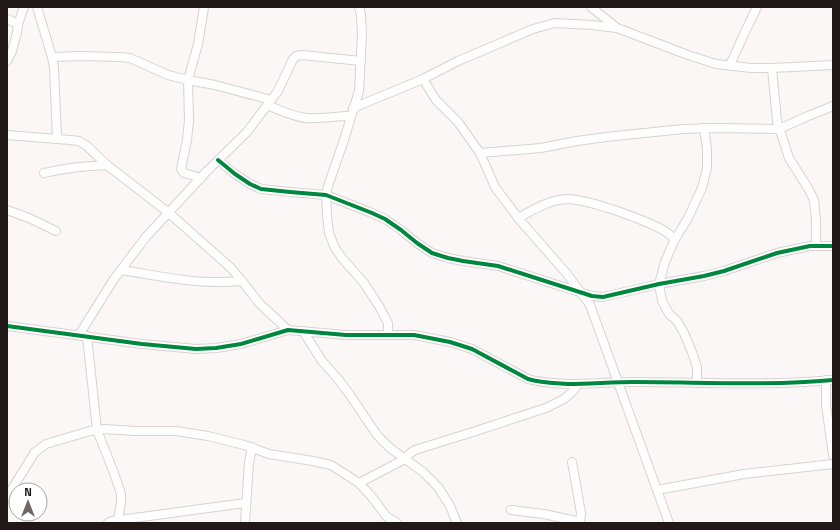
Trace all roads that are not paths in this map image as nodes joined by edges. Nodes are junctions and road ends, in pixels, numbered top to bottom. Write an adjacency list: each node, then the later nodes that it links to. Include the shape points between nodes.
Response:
1 (24, 7): 9 (street)
2 (37, 7): 12 (street)
3 (204, 7): 19 (street, via 198,44)
4 (359, 7): 14 (street)
5 (592, 7): 7 (street)
6 (757, 7): 15 (street)
7 (599, 13): 10 (street); 11 (street)
8 (7, 18): 9 (street)
9 (18, 24): 13 (street)
10 (592, 25): 11 (street); 18 (street, via 555,23 533,29)
11 (618, 28): 15 (street, via 688,56)
12 (52, 56): 19 (street, via 130,58 168,75); 26 (street)
13 (7, 61)
14 (361, 61): 20 (street, via 302,54 296,56 278,91); 22 (street, via 359,91)
15 (730, 65): 17 (street)
16 (833, 65): 17 (street)
17 (772, 68): 24 (street)
18 (423, 79): 22 (street); 27 (street, via 436,100 458,122)
19 (188, 80): 20 (street, via 215,85); 31 (street, via 189,120 181,169)
20 (269, 102): 22 (street, via 284,112 303,117 342,116); 28 (street, via 247,132)
21 (833, 106): 24 (street)
22 (352, 112): 32 (street)
23 (704, 128): 24 (street); 27 (street, via 613,136 541,148); 37 (street, via 707,168 702,188)
24 (779, 129): 38 (street, via 789,158 814,200)
25 (7, 135): 26 (street)
26 (57, 139): 29 (street, via 79,141)
27 (480, 153): 35 (street, via 495,187)
28 (218, 160): 31 (street); 32 (street, via 235,174 261,189)
29 (107, 165): 30 (street); 34 (street)
30 (44, 173)
31 (201, 178): 34 (street)
32 (326, 195): 43 (street, via 385,219 432,253 498,266); 47 (street, via 329,233 335,248 379,306 388,323)
33 (7, 210): 36 (street)
34 (169, 213): 40 (street, via 146,236); 41 (street, via 231,268)
35 (518, 218): 37 (street, via 537,208 567,199 598,205 639,219 664,230); 43 (street)
36 (56, 231)
37 (675, 239): 42 (street)
38 (816, 246): 39 (street); 42 (street, via 777,253 704,276)
39 (833, 246)
40 (121, 270): 41 (street, via 178,279); 48 (street)
41 (242, 281): 45 (street, via 260,304)
42 (659, 284): 43 (street, via 603,297); 51 (street, via 662,301 684,333 698,367)
43 (581, 293): 50 (street, via 590,305)
44 (7, 326): 48 (street)
45 (288, 330): 46 (street); 48 (street, via 242,344 196,349)
46 (302, 331): 47 (street, via 346,335); 56 (street, via 377,435)
47 (388, 334): 52 (street, via 414,335 472,349 537,382)
48 (83, 336): 53 (street)
49 (829, 380): 51 (street); 55 (street, via 826,405)
50 (618, 382): 51 (street); 52 (street); 60 (street)
51 (697, 383)
52 (578, 384): 56 (street, via 564,399 546,408 415,450)
53 (97, 430): 54 (street, via 176,431); 61 (street, via 46,444 35,452); 64 (street, via 120,494)
54 (252, 447): 59 (street, via 269,454 331,465); 62 (street)
55 (833, 455)
56 (405, 459): 59 (street); 69 (street, via 423,472 438,488)
57 (572, 462): 65 (street, via 581,513)
58 (833, 464): 60 (street, via 744,474)
59 (359, 483): 68 (street, via 387,517)
60 (656, 490): 70 (street)
61 (7, 497)
62 (245, 503): 64 (street); 67 (street)
63 (511, 510): 65 (street)
64 (118, 520): 66 (street)
65 (580, 522)
66 (108, 523)
67 (245, 523)
68 (397, 523)
69 (457, 523)
70 (668, 523)

